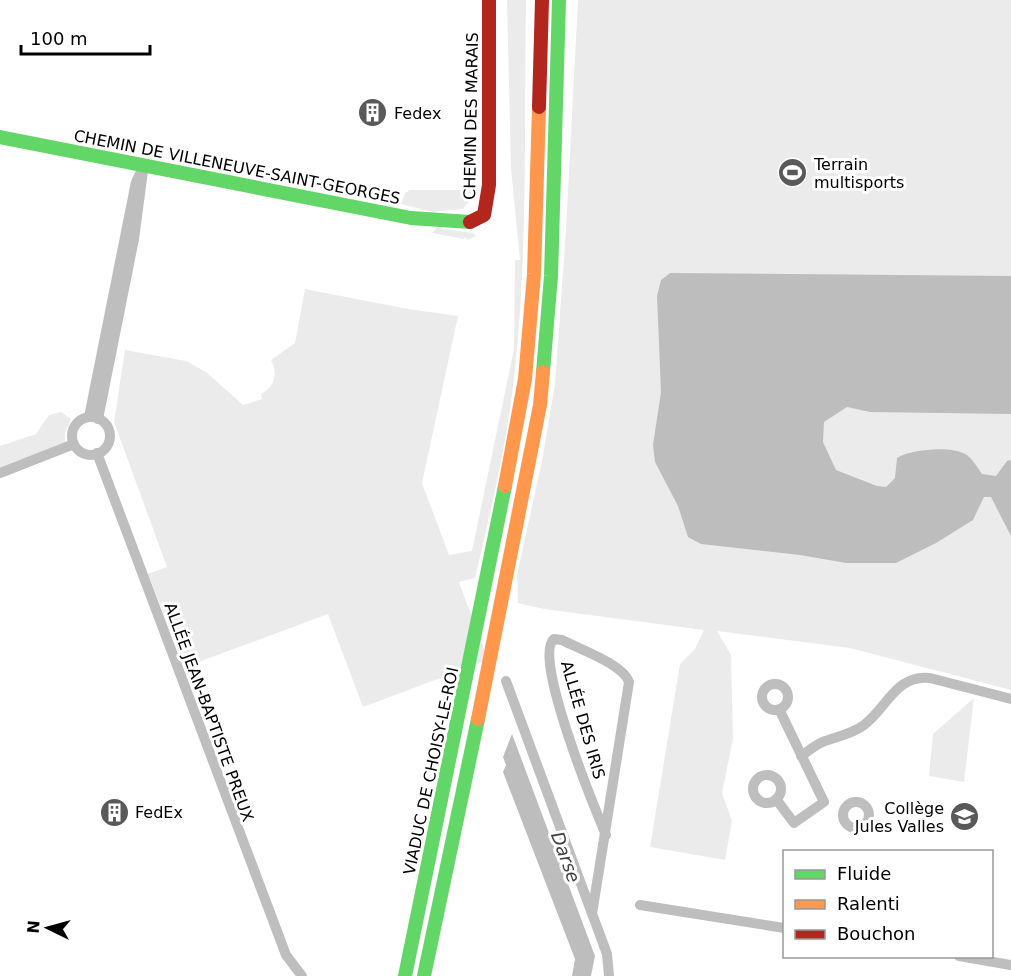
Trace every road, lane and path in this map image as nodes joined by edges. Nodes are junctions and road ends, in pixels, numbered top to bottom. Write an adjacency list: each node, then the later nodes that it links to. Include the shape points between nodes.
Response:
1 (489, 0): 10 (main road, CHEMIN DES MARAIS, via 489,185 483,216)
2 (532, 0): 6 (main road, via 532,20)
3 (542, 0): 6 (main road, VIADUC DE CHOISY-LE-ROI)
4 (559, 0): 7 (main road)
5 (568, 0): 7 (main road, via 567,27)
6 (540, 46): 29 (main road, VIADUC DE CHOISY-LE-ROI, via 530,336 514,444)
7 (559, 46): 30 (main road, via 548,332 540,405)
8 (0, 137): 9 (main road, CHEMIN DE VILLENEUVE-SAINT-GEORGES)
9 (143, 167): 10 (main road, CHEMIN DE VILLENEUVE-SAINT-GEORGES, via 409,217); 11 (street, via 134,239)
10 (469, 223)
11 (93, 418): 12 (street, via 76,424); 13 (street, via 107,427 110,439)
12 (74, 444): 13 (street, via 87,454); 14 (street)
13 (97, 453): 28 (street, ALLÉE JEAN-BAPTISTE PREUX, via 286,955)
14 (0, 473)
15 (506, 681): 24 (street)
16 (1011, 699): 18 (street, via 930,678 916,678 901,685 866,724 822,742)
17 (779, 709): 18 (street)
18 (801, 756): 20 (street)
19 (776, 800): 20 (street, via 794,823)
20 (824, 802): 21 (street)
21 (844, 808)
22 (606, 835): 22 (street, ALLÉE DES IRIS, via 629,682 618,668 554,639 549,644 549,654 559,701 578,768); 24 (street, ALLÉE DES IRIS)
23 (639, 905): 25 (street)
24 (592, 914): 31 (street, via 607,954)
25 (783, 928)
26 (966, 958): 27 (street)
27 (1011, 965)
28 (302, 976)
29 (405, 976)
30 (424, 976)
31 (609, 976)

